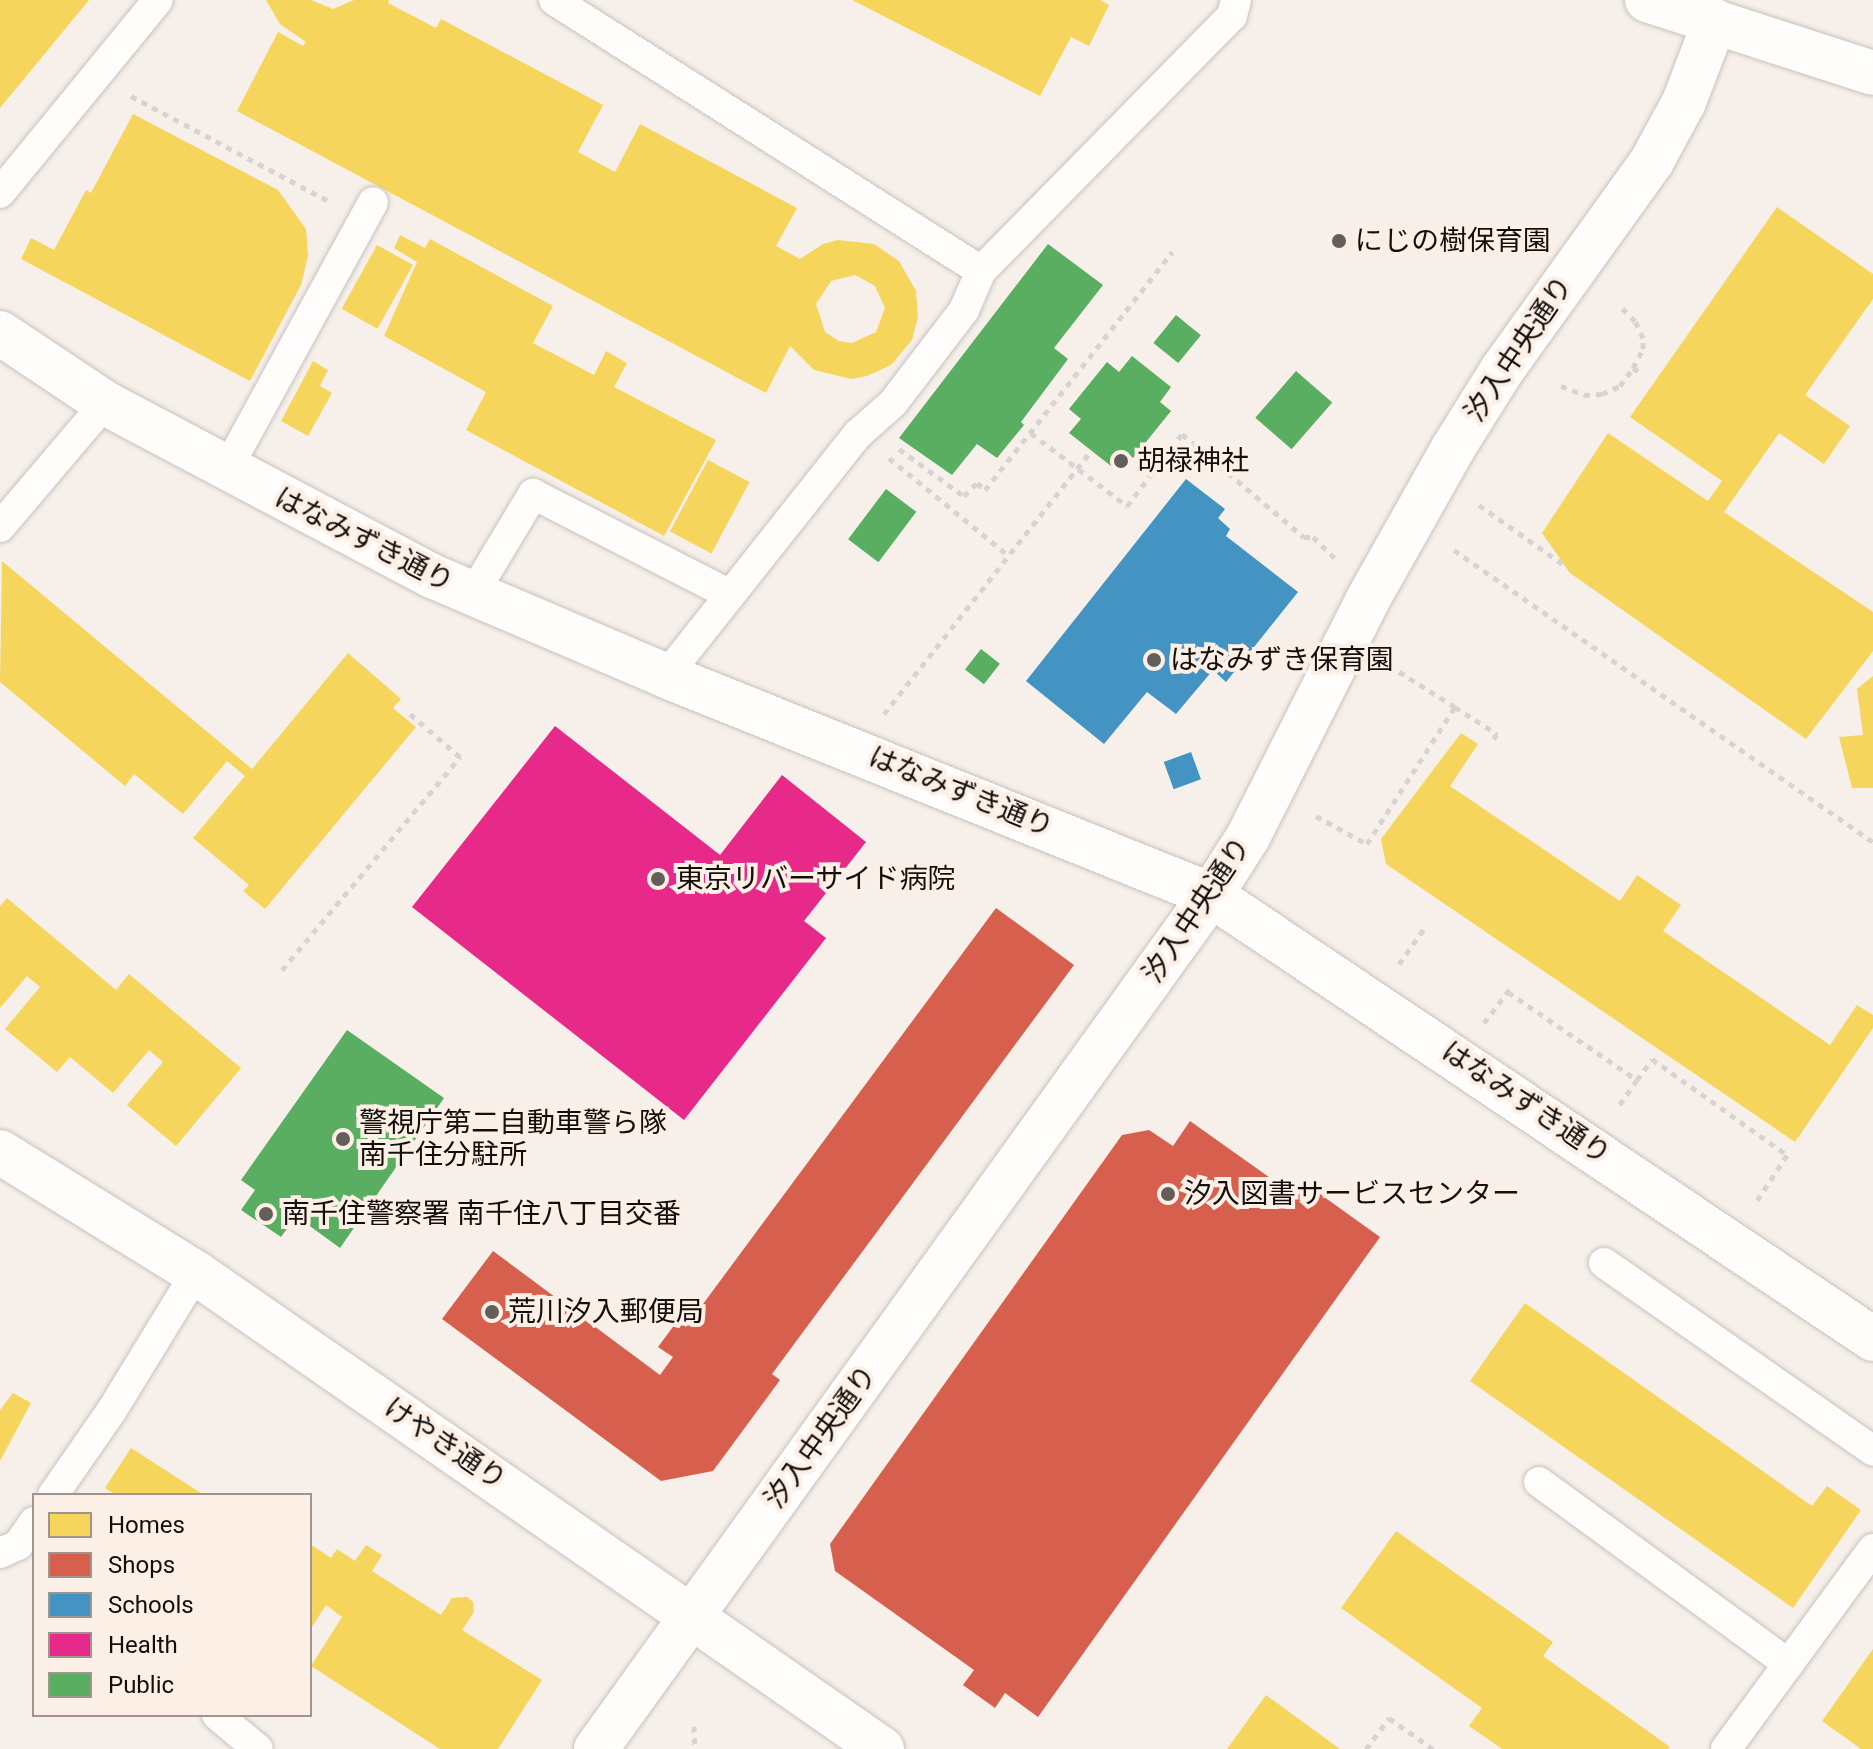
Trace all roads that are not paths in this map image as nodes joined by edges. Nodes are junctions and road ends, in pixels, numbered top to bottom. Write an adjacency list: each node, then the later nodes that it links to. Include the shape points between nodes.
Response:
1 (158, 0): 7 (lane)
2 (554, 0): 9 (lane)
3 (1236, 0): 9 (lane, via 1232,16)
4 (1647, 0): 5 (street)
5 (1715, 21): 6 (street); 17 (street, 汐入中央通り, via 1684,102 1652,161 1502,370 1452,450 1367,601 1248,837)
6 (1873, 73)
7 (0, 193)
8 (368, 211): 12 (lane)
9 (981, 271): 15 (lane, via 964,310 893,403 857,435)
10 (0, 333): 11 (street, はなみずき通り)
11 (105, 403): 12 (street, はなみずき通り); 13 (lane)
12 (227, 469): 14 (street, はなみずき通り)
13 (0, 527)
14 (473, 594): 15 (lane, via 533,494); 16 (street, はなみずき通り)
15 (730, 595): 16 (lane)
16 (666, 676): 17 (street, はなみずき通り)
17 (1211, 895): 21 (street, はなみずき通り); 26 (street, 汐入中央通り)
18 (0, 1152): 20 (street, けやき通り)
19 (1604, 1263): 22 (lane)
20 (196, 1273): 24 (lane); 26 (street, けやき通り)
21 (1873, 1339)
22 (1873, 1451)
23 (1539, 1482): 27 (lane)
24 (54, 1493)
25 (1873, 1549): 27 (lane)
26 (693, 1615): 30 (street, 汐入中央通り); 31 (street, けやき通り)
27 (1789, 1664): 32 (lane)
28 (219, 1717): 29 (lane)
29 (258, 1749)
30 (596, 1749)
31 (882, 1749)
32 (1726, 1749)

